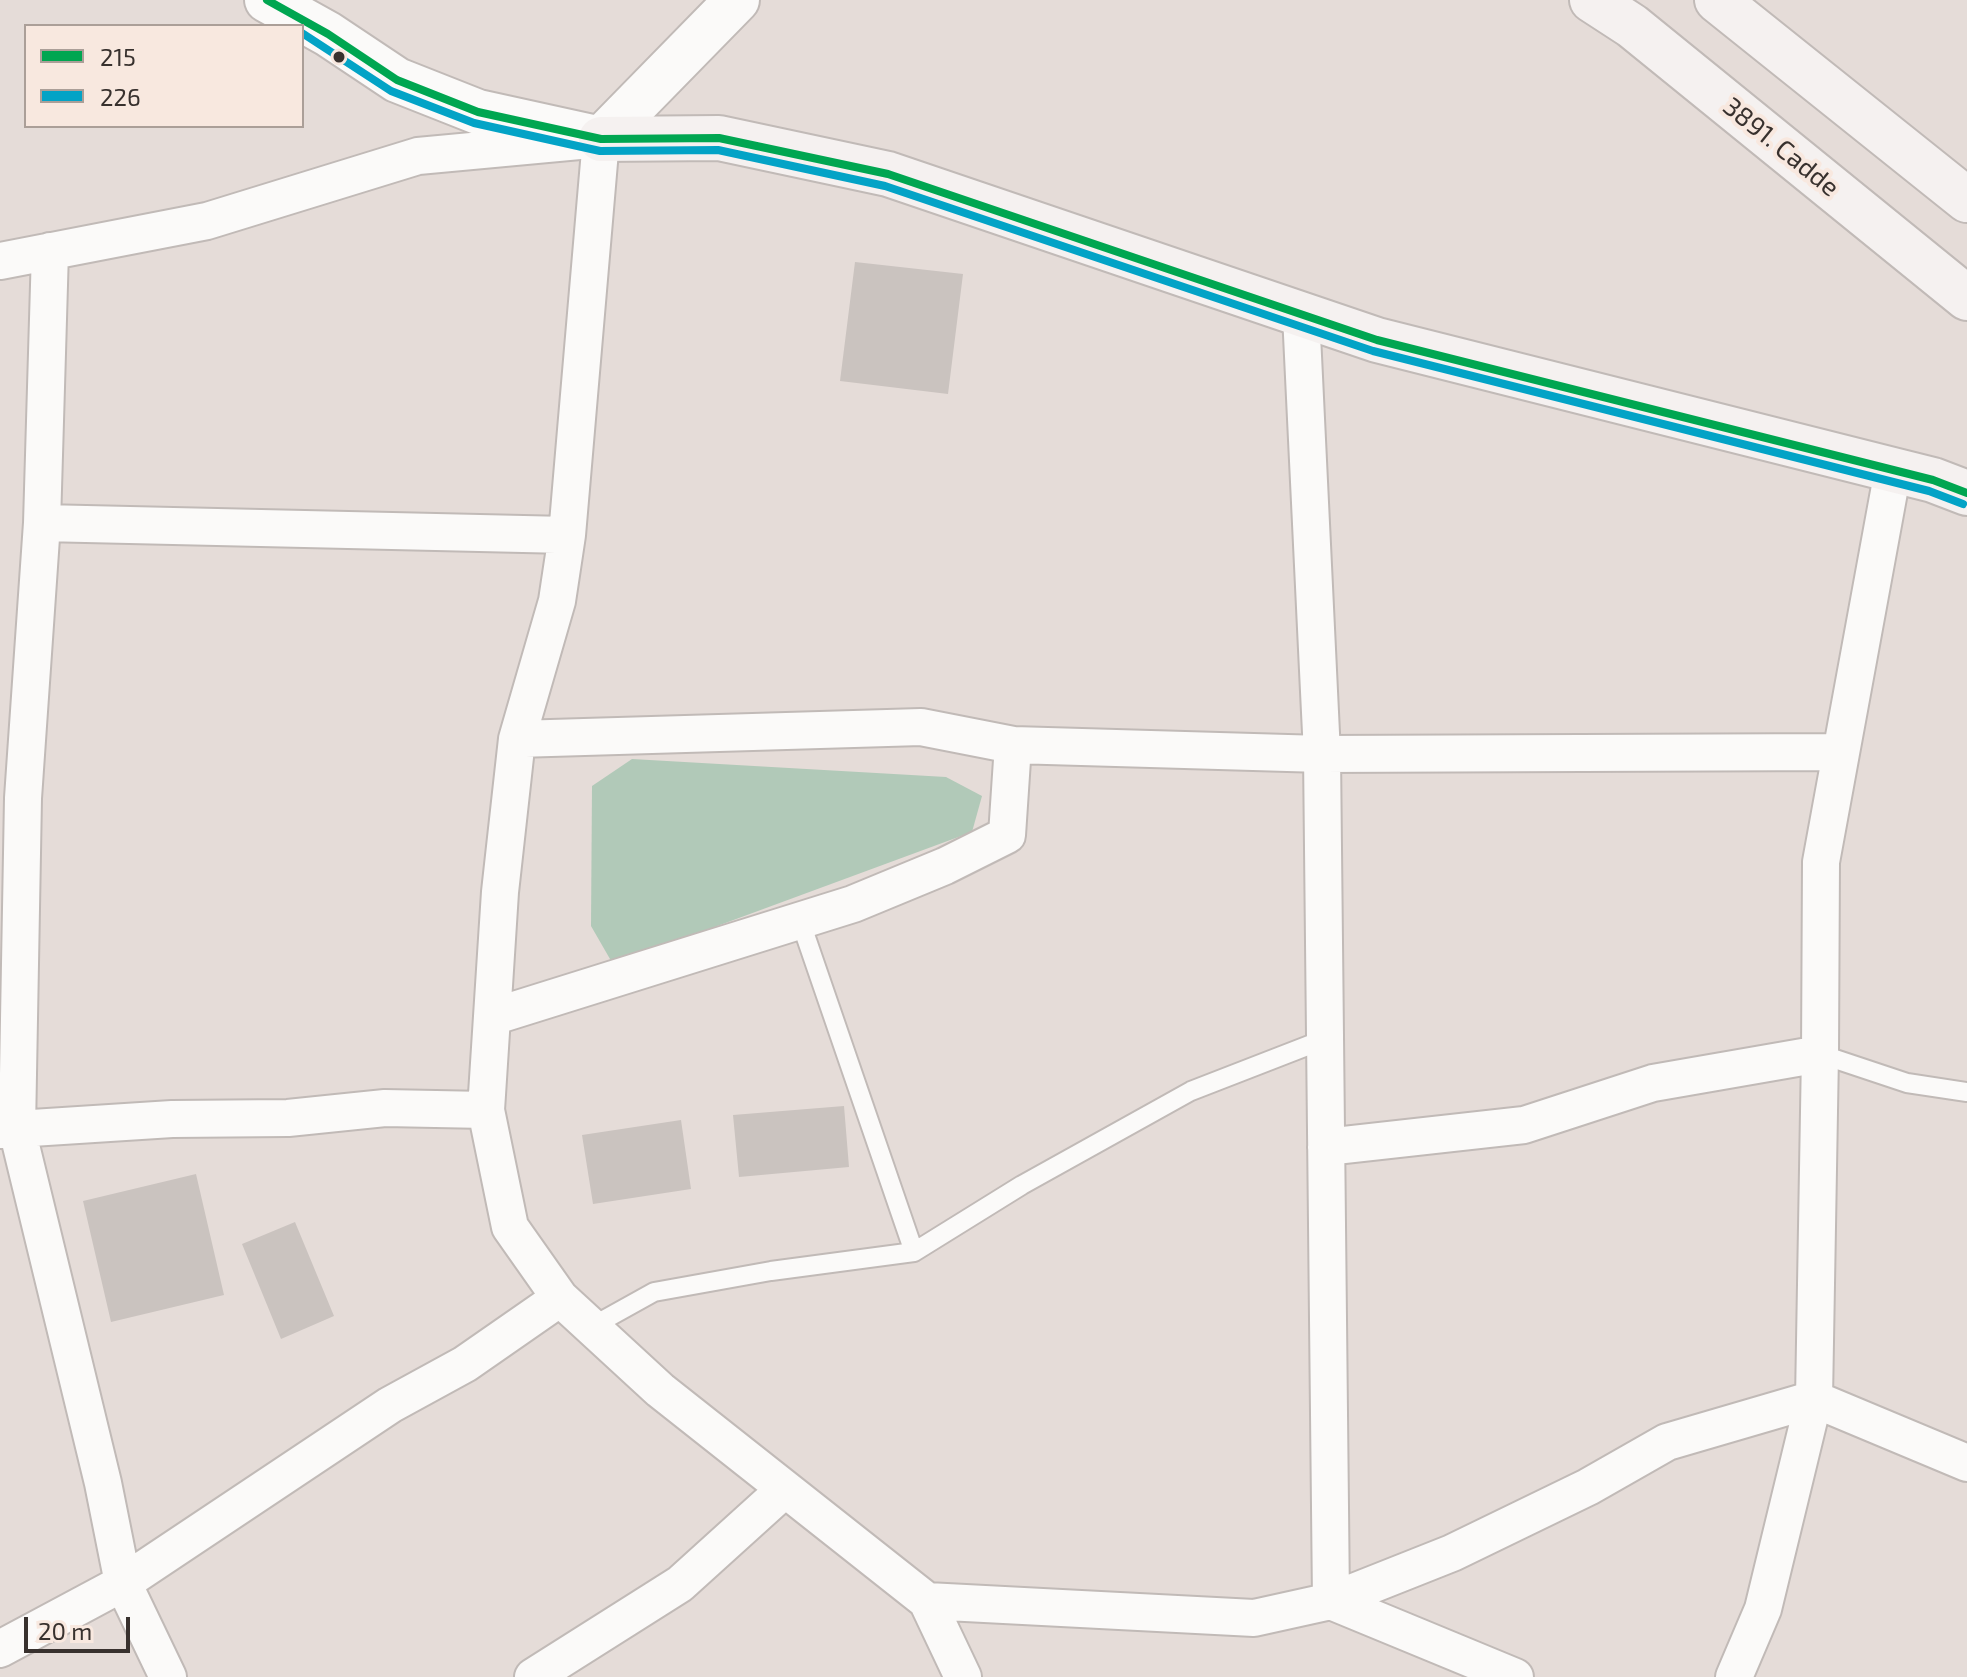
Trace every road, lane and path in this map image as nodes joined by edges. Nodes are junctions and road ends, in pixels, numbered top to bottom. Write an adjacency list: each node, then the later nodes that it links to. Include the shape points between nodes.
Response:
1 (267, 0): 5 (street, via 397,80 478,112)
2 (737, 0): 5 (street)
3 (1592, 0): 9 (main road, 3891. Cadde, via 1632,26)
4 (1717, 0): 6 (main road)
5 (601, 139): 7 (street, via 418,156 207,221); 10 (main road, via 719,138 888,174); 14 (street)
6 (1967, 200)
7 (50, 251): 8 (street); 13 (street)
8 (0, 261)
9 (1967, 298)
10 (1301, 314): 11 (main road, via 1377,340); 19 (street)
11 (1893, 470): 12 (main road); 18 (street)
12 (1967, 493)
13 (42, 523): 14 (street); 15 (street)
14 (567, 535): 16 (street, via 557,601)
15 (14, 725): 26 (street, via 23,798)
16 (517, 739): 17 (street, via 921,727); 21 (street)
17 (1013, 745): 19 (street); 20 (street, via 1007,835 945,866)
18 (1841, 752): 19 (street); 23 (street, via 1821,862)
19 (1322, 754): 22 (street)
20 (801, 923): 21 (street); 28 (lane)
21 (492, 1017): 25 (street)
22 (1325, 1039): 27 (street); 28 (lane, via 1191,1091)
23 (1820, 1054): 24 (lane, via 1907,1083); 27 (street, via 1653,1083 1524,1125); 31 (street)
24 (1967, 1092)
25 (486, 1110): 26 (street, via 385,1108 288,1118); 29 (street, via 510,1227)
26 (9, 1130): 34 (street, via 103,1483)
27 (1326, 1147): 36 (street)
28 (914, 1252): 30 (lane, via 654,1292)
29 (560, 1298): 30 (street); 34 (street)
30 (591, 1327): 33 (street, via 660,1390)
31 (1814, 1399): 32 (street); 36 (street, via 1667,1442 1452,1553); 42 (street, via 1763,1609)
32 (1967, 1463)
33 (785, 1489): 35 (street); 39 (street, via 680,1584)
34 (123, 1583): 37 (street); 38 (street)
35 (927, 1601): 36 (street, via 1254,1618); 40 (street)
36 (1331, 1601): 41 (street)
37 (0, 1649)
38 (168, 1677)
39 (533, 1677)
40 (963, 1677)
41 (1515, 1677)
42 (1734, 1677)

